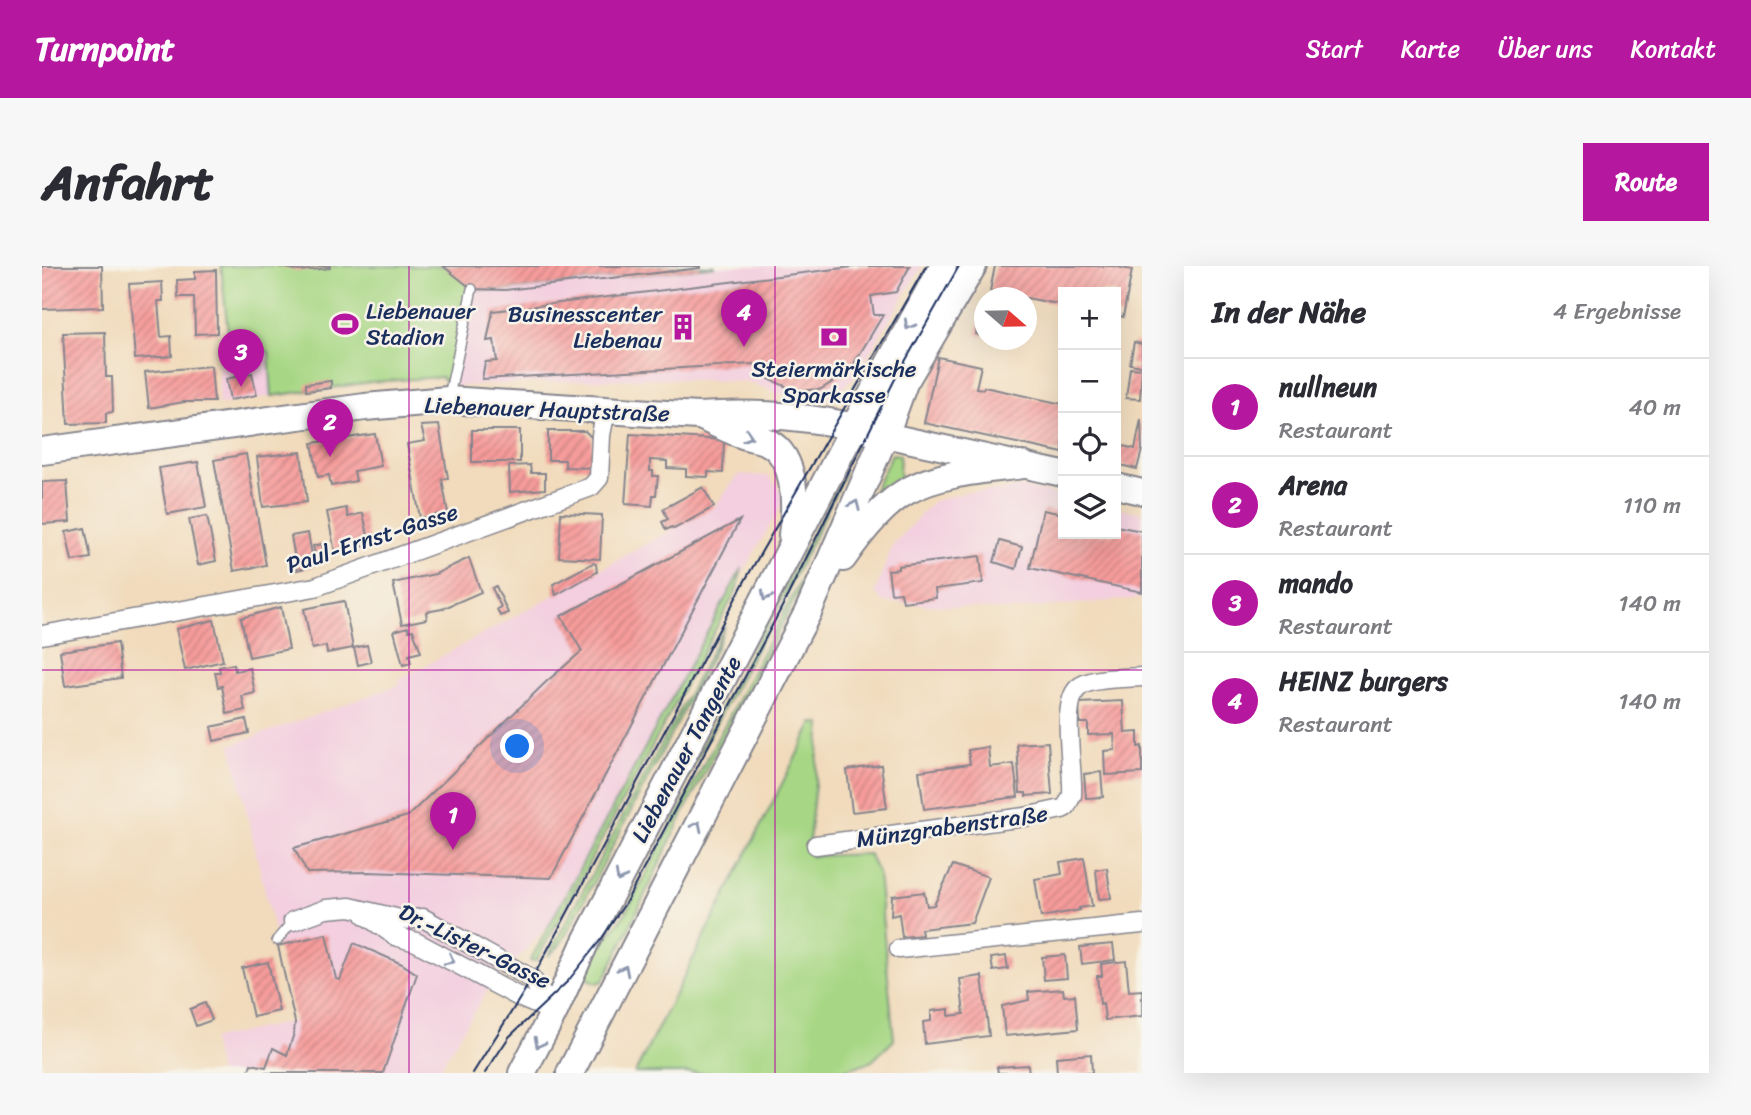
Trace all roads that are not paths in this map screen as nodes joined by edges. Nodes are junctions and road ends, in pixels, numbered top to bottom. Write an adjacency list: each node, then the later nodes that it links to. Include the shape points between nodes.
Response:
1 (943, 266): 7 (main road, Liebenauer Tangente, one-way to 7)
2 (973, 266): 8 (main road, Liebenauer Tangente, via 904,383)
3 (472, 289): 4 (lane)
4 (448, 400): 5 (main road, Liebenauer Hauptstraße); 9 (main road, Liebenauer Hauptstraße)
5 (606, 411): 6 (main road, Liebenauer Hauptstraße); 16 (street, Paul-Ernst-Gasse, via 599,478 591,487 315,587)
6 (698, 416): 7 (main road, Liebenauer Hauptstraße, via 737,413); 14 (main road, one-way to 14, via 770,443 782,456 794,492)
7 (854, 426): 8 (main road, Liebenauer Hauptstraße); 14 (main road, Liebenauer Tangente)
8 (885, 435): 10 (main road); 15 (main road, Liebenauer Tangente, one-way to 8)
9 (42, 451)
10 (1023, 465): 11 (main road); 15 (main road, via 960,473 904,493 863,530)
11 (1058, 473)
12 (1121, 487): 13 (main road)
13 (1142, 492)
14 (790, 550): 24 (main road, Liebenauer Tangente, one-way to 24, via 586,941)
15 (808, 612): 25 (main road, Liebenauer Tangente, one-way to 15)
16 (42, 635)
17 (1142, 677): 18 (street, Münzgrabenstraße, via 1078,688 1069,707 1072,795 1066,807 1025,817)
18 (816, 845)
19 (358, 910): 20 (street, Dr.-Lister-Gasse, via 326,909); 24 (street, Dr.-Lister-Gasse, one-way to 24, via 395,936 416,942); 24 (street, Dr.-Lister-Gasse, via 404,920 423,918 532,979)
20 (293, 921): 22 (lane)
21 (1142, 924): 23 (street)
22 (277, 940)
23 (899, 949)
24 (554, 1012): 25 (main road); 26 (main road, Liebenauer Tangente, one-way to 26)
25 (592, 1031): 27 (main road, Liebenauer Tangente)
26 (522, 1073)
27 (570, 1073)

